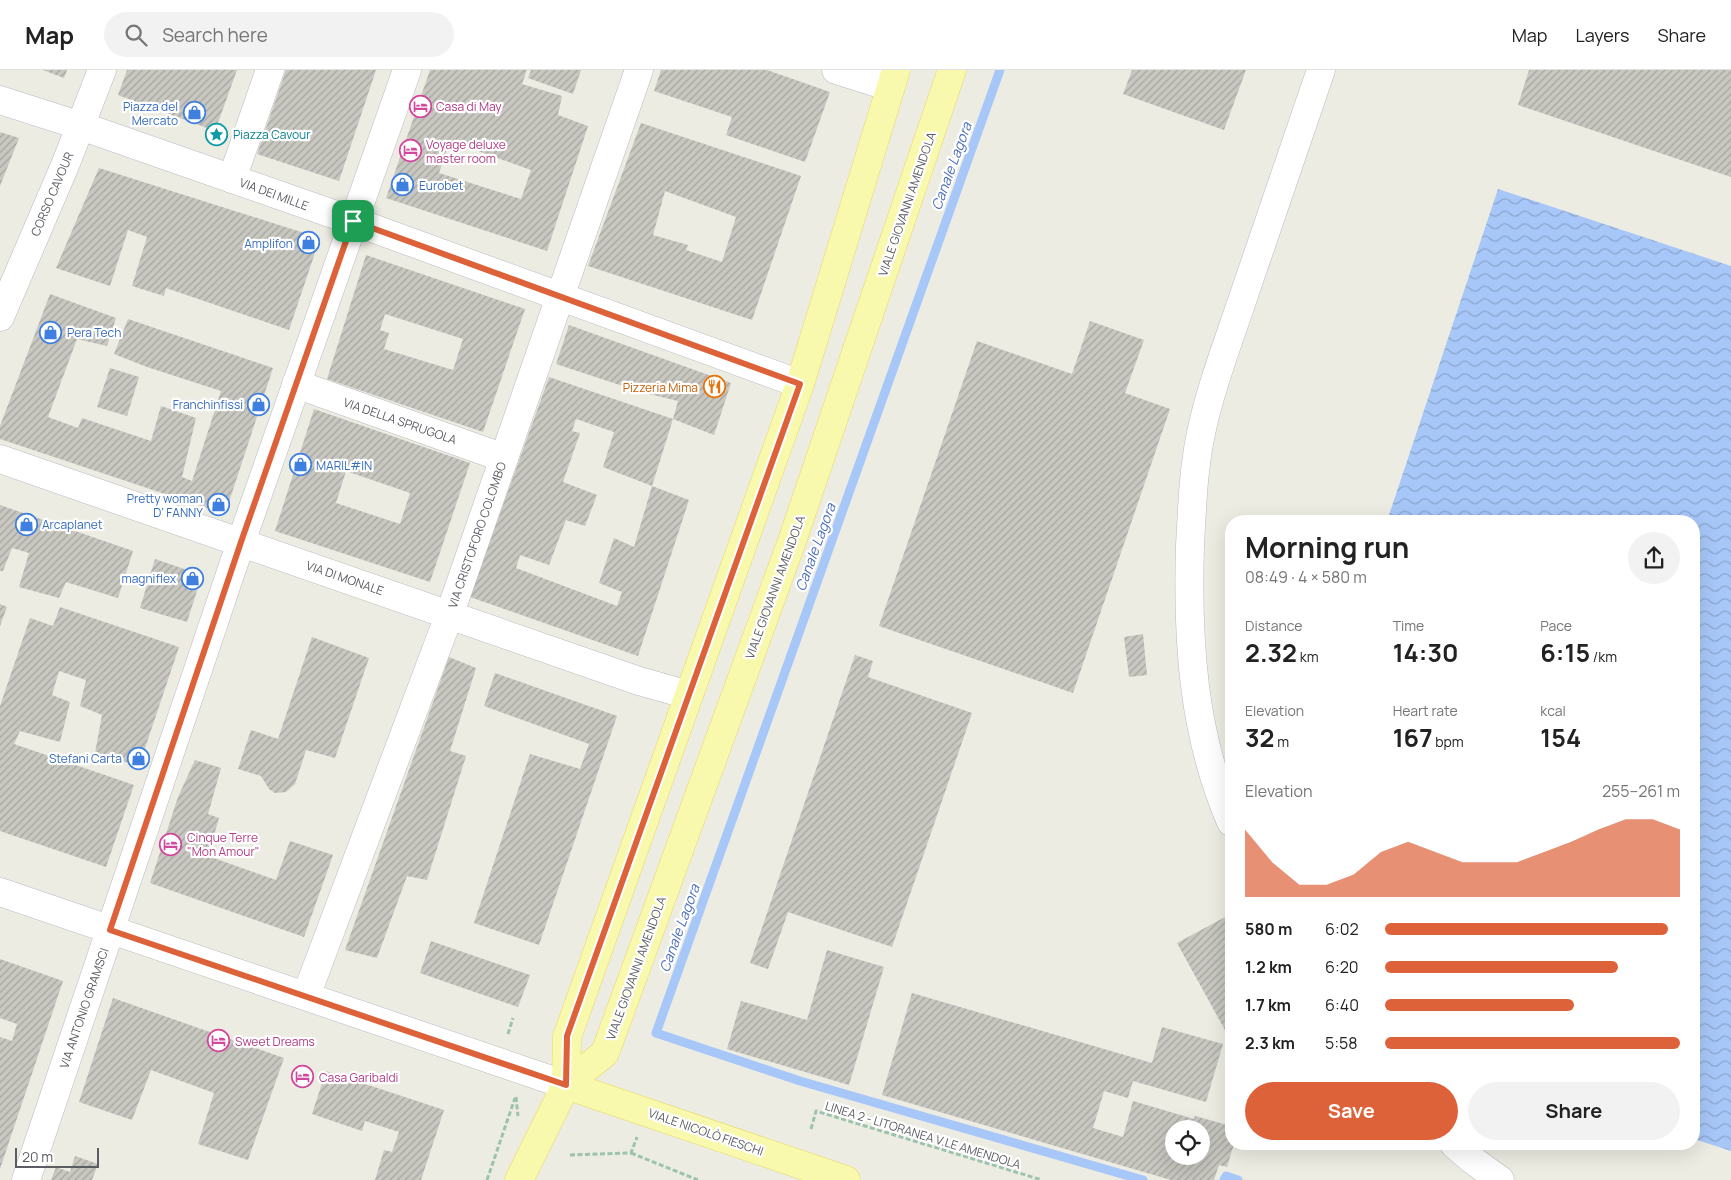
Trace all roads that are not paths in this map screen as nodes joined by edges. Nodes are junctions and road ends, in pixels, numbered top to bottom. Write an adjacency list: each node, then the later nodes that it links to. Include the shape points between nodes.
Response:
1 (102, 70): 10 (street, CORSO CAVOUR)
2 (270, 70): 11 (street)
3 (407, 70): 12 (street, VIA ANTONIO GRAMSCI)
4 (640, 70): 13 (street, VIA CRISTOFORO COLOMBO)
5 (836, 70): 8 (street)
6 (952, 70): 26 (main road, VIALE GIOVANNI AMENDOLA, via 792,541 605,1053)
7 (1321, 70): 22 (street, via 1217,376 1200,437 1192,486 1190,658 1202,729)
8 (893, 78): 16 (main road, VIALE GIOVANNI AMENDOLA)
9 (0, 100): 10 (street, VIA DEI MILLE)
10 (81, 126): 11 (street, VIA DEI MILLE); 14 (street, CORSO CAVOUR)
11 (232, 179): 12 (street, VIA DEI MILLE)
12 (353, 221): 13 (street, VIA DEI MILLE); 15 (street, VIA ANTONIO GRAMSCI)
13 (561, 297): 16 (street, VIA DEI MILLE); 17 (street, VIA CRISTOFORO COLOMBO)
14 (0, 317)
15 (296, 384): 17 (street, VIA DELLA SPRUGOLA); 19 (street, VIA ANTONIO GRAMSCI)
16 (800, 384): 21 (main road, VIALE GIOVANNI AMENDOLA)
17 (504, 458): 20 (street, VIA CRISTOFORO COLOMBO)
18 (0, 459): 19 (street, VIA DI MONALE)
19 (241, 542): 20 (street, VIA DI MONALE); 24 (street, VIA ANTONIO GRAMSCI)
20 (450, 613): 21 (street, VIA DI MONALE, via 639,681); 25 (street, VIA CRISTOFORO COLOMBO)
21 (689, 695): 26 (main road, VIALE GIOVANNI AMENDOLA, via 567,1036)
22 (1225, 807)
23 (0, 892): 24 (street)
24 (110, 930): 25 (street); 28 (street, VIA ANTONIO GRAMSCI)
25 (306, 996): 26 (street)
26 (566, 1085): 29 (main road, VIALE GIOVANNI AMENDOLA); 30 (main road, VIALE NICOLÒ FIESCHI)
27 (1461, 1150): 31 (street)
28 (26, 1180)
29 (519, 1180)
30 (846, 1180)
31 (1500, 1180)

